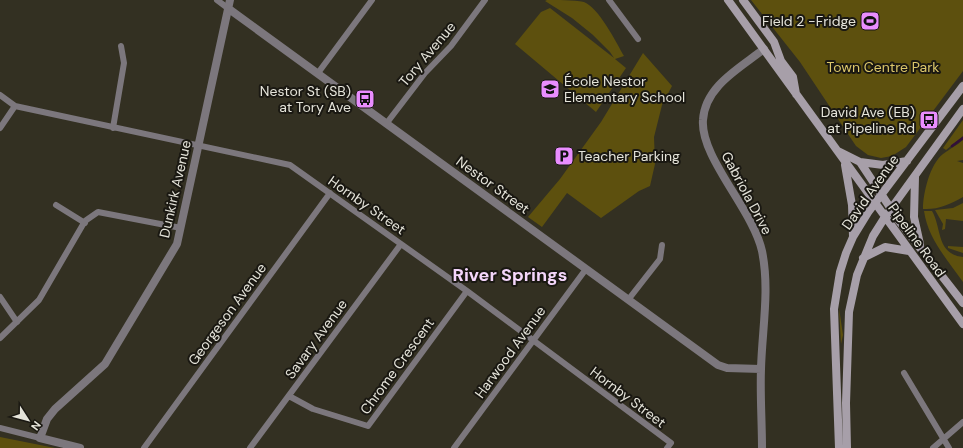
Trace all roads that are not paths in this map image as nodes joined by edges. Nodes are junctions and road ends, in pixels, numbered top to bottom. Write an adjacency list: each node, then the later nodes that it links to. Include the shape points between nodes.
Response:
1 (217, 0): 8 (street, Nestor Street)
2 (230, 0): 8 (street, Dunkirk Avenue)
3 (372, 0): 12 (street)
4 (485, 0): 18 (street, Tory Avenue, via 451,46 425,73)
5 (609, 0): 9 (street)
6 (728, 0): 11 (main road, Pipeline Road)
7 (743, 0): 14 (main road, via 774,42 781,61 796,82)
8 (229, 9): 12 (street, Nestor Street); 21 (street, Dunkirk Avenue)
9 (638, 39)
10 (121, 46): 20 (street, via 124,63)
11 (764, 49): 14 (main road, Pipeline Road); 50 (street, Gabriola Drive, via 715,88 705,108 702,125 706,143 753,226 762,250 766,286)
12 (318, 74): 18 (street, Nestor Street)
13 (963, 86): 23 (main road, David Avenue)
14 (796, 94): 22 (main road, Pipeline Road)
15 (0, 95): 16 (street, Hornby Street)
16 (15, 106): 19 (street); 20 (street, Hornby Street)
17 (963, 109): 26 (main road, David Avenue)
18 (386, 124): 41 (street, Nestor Street)
19 (0, 128)
20 (112, 128): 21 (street, Hornby Street)
21 (200, 145): 27 (street, Hornby Street, via 290,165); 34 (street, Dunkirk Avenue)
22 (838, 151): 24 (main road, Pipeline Road); 25 (main road, Pipeline Road)
23 (907, 161): 25 (main road, via 883,165); 28 (main road, David Avenue)
24 (845, 162): 29 (main road, Pipeline Road); 35 (main road, via 852,205)
25 (860, 162): 28 (main road, Pipeline Road)
26 (915, 177): 31 (main road, David Avenue); 38 (main road, via 914,217)
27 (330, 193): 36 (street, Hornby Street); 59 (street, Georgeson Avenue)
28 (882, 195): 29 (main road, David Avenue); 31 (main road, Pipeline Road)
29 (875, 204): 32 (main road, Pipeline Road); 35 (main road, David Avenue)
30 (56, 205): 33 (street)
31 (891, 208): 32 (main road, David Avenue); 38 (main road, Pipeline Road)
32 (885, 217): 39 (main road, Pipeline Road); 40 (main road, David Avenue)
33 (85, 223): 34 (street, via 90,216 98,212); 46 (street, via 44,292)
34 (181, 228): 55 (street, Dunkirk Avenue, via 174,250 105,364 55,409 47,419)
35 (853, 237): 63 (main road, David Avenue, via 840,272 834,309)
36 (401, 244): 42 (street, Hornby Street); 52 (street, Savary Avenue)
37 (662, 245): 44 (street, via 660,258)
38 (920, 247): 45 (main road, Pipeline Road)
39 (909, 251): 40 (main road, via 885,247); 47 (main road, Pipeline Road)
40 (863, 258): 64 (main road, David Avenue, via 852,292 849,312)
41 (586, 269): 44 (street, Nestor Street); 49 (street, Harwood Avenue)
42 (467, 291): 49 (street, Hornby Street); 52 (street, Chrome Crescent, via 368,426 312,409)
43 (0, 296): 46 (street)
44 (628, 300): 50 (street, Nestor Street, via 718,365 727,368)
45 (963, 303)
46 (17, 322): 48 (street)
47 (963, 324)
48 (0, 338)
49 (533, 340): 57 (street, Hornby Street); 61 (street, Harwood Avenue)
50 (761, 369): 62 (street, Gabriola Drive)
51 (904, 373): 56 (street)
52 (289, 396): 60 (street, Savary Avenue)
53 (963, 422): 56 (street)
54 (0, 428): 55 (street)
55 (40, 438): 58 (street)
56 (944, 440): 65 (street); 66 (street)
57 (669, 446)
58 (80, 448)
59 (144, 448)
60 (250, 448)
61 (454, 448)
62 (762, 448)
63 (839, 448)
64 (847, 448)
65 (933, 448)
66 (948, 448)

